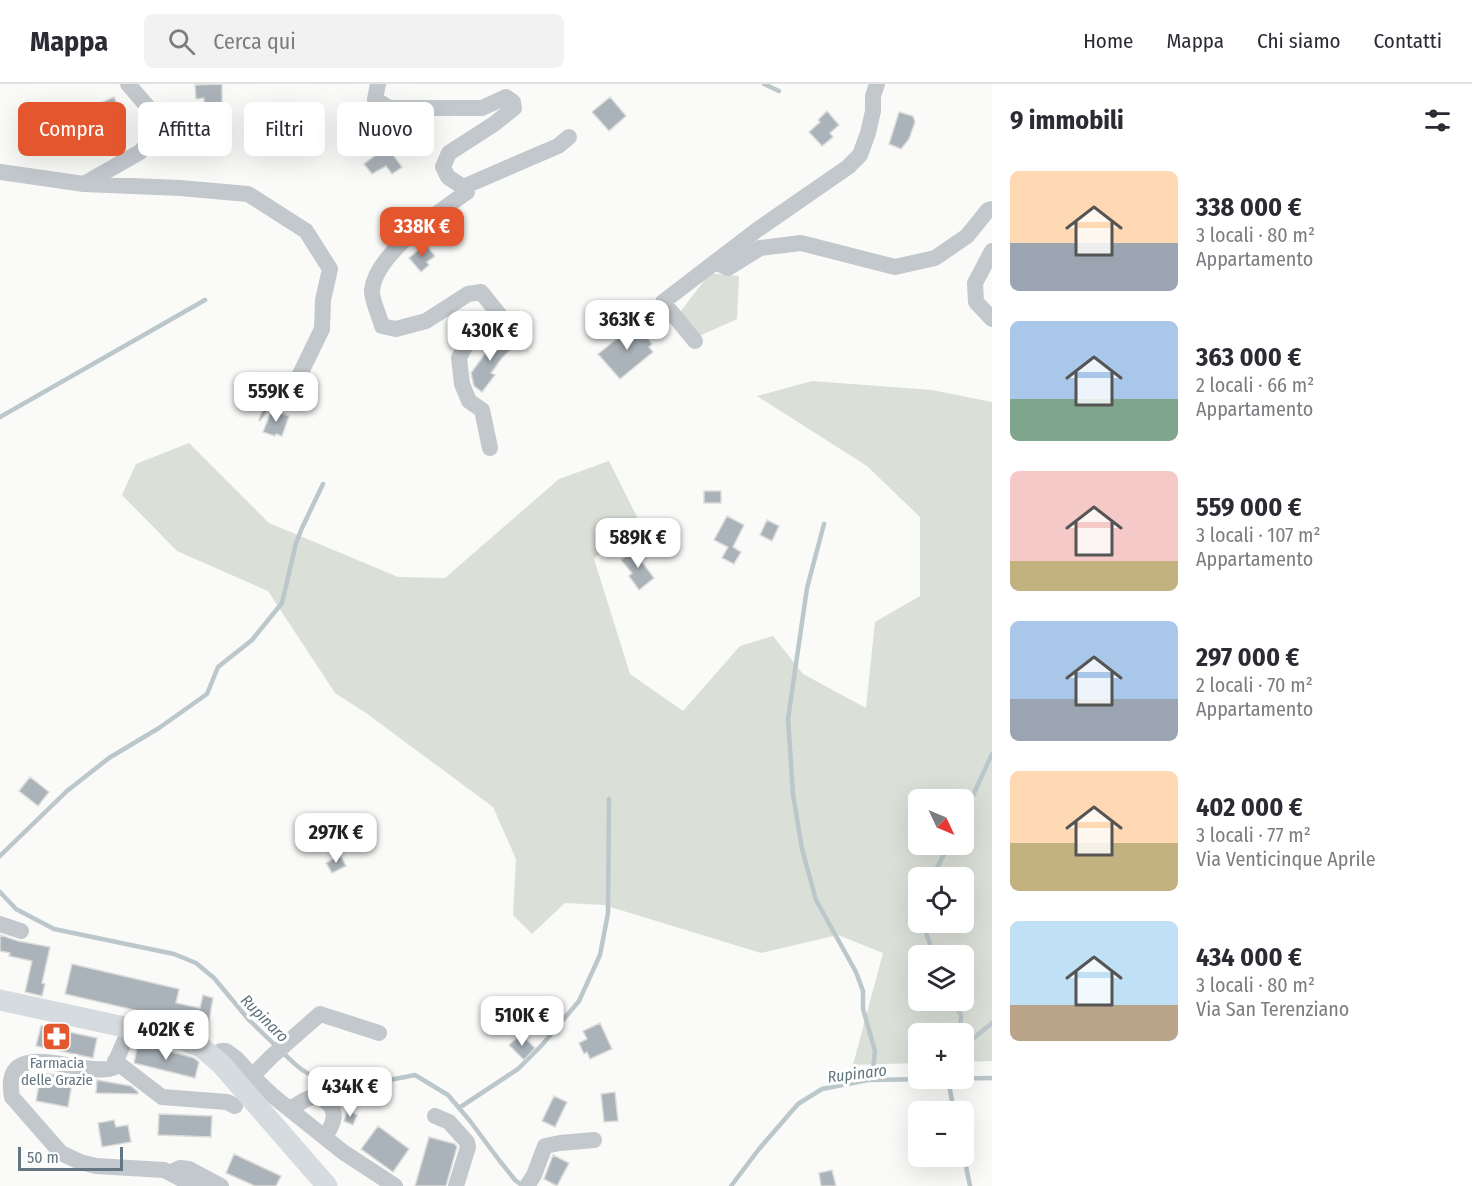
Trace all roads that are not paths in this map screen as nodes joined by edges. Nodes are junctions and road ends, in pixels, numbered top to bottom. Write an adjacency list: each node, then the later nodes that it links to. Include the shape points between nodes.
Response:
1 (128, 84): 6 (street, via 153,113 157,134 140,152)
2 (378, 84): 7 (street, via 375,99 388,108 482,108 506,97 513,102 514,108 494,124 449,153 443,167 448,177)
3 (872, 88): 10 (street, via 873,111 860,155)
4 (569, 137): 7 (street, via 558,146)
5 (0, 172): 6 (street)
6 (84, 184): 13 (street, via 248,194 306,231 330,269 322,329)
7 (463, 187): 14 (street, via 468,192 428,219 388,256 377,272 372,292 382,326 396,329 426,321 468,294 481,292 506,323 475,327 459,358 462,384 469,401 482,410)
8 (992, 209): 10 (street, via 967,236 935,258 895,267 801,243 760,248 728,268)
9 (992, 252): 11 (street, via 975,283 976,302)
10 (715, 262): 12 (street, via 663,302)
11 (992, 319)
12 (695, 341)
13 (287, 401)
14 (490, 448)
15 (0, 924): 16 (street)
16 (21, 931)
17 (0, 1000): 18 (main road)
18 (130, 1028): 20 (main road, via 184,1040); 21 (street)
19 (379, 1033): 22 (street, via 320,1014)
20 (212, 1055): 22 (street, via 226,1051); 32 (main road)
21 (115, 1061): 23 (street, via 162,1097 227,1101); 28 (street, via 113,1068 100,1070 27,1062 12,1074 12,1097 61,1154 96,1166)
22 (252, 1076): 24 (street)
23 (235, 1106)
24 (290, 1109): 26 (street); 26 (street, via 317,1096 326,1101 334,1115)
25 (435, 1116): 34 (street, via 449,1122 467,1142)
26 (325, 1137): 33 (street)
27 (594, 1140): 29 (street, via 545,1146)
28 (170, 1173): 30 (street); 31 (street, via 189,1169)
29 (530, 1181)
30 (195, 1186)
31 (220, 1186)
32 (327, 1186)
33 (395, 1186)
34 (456, 1186)

